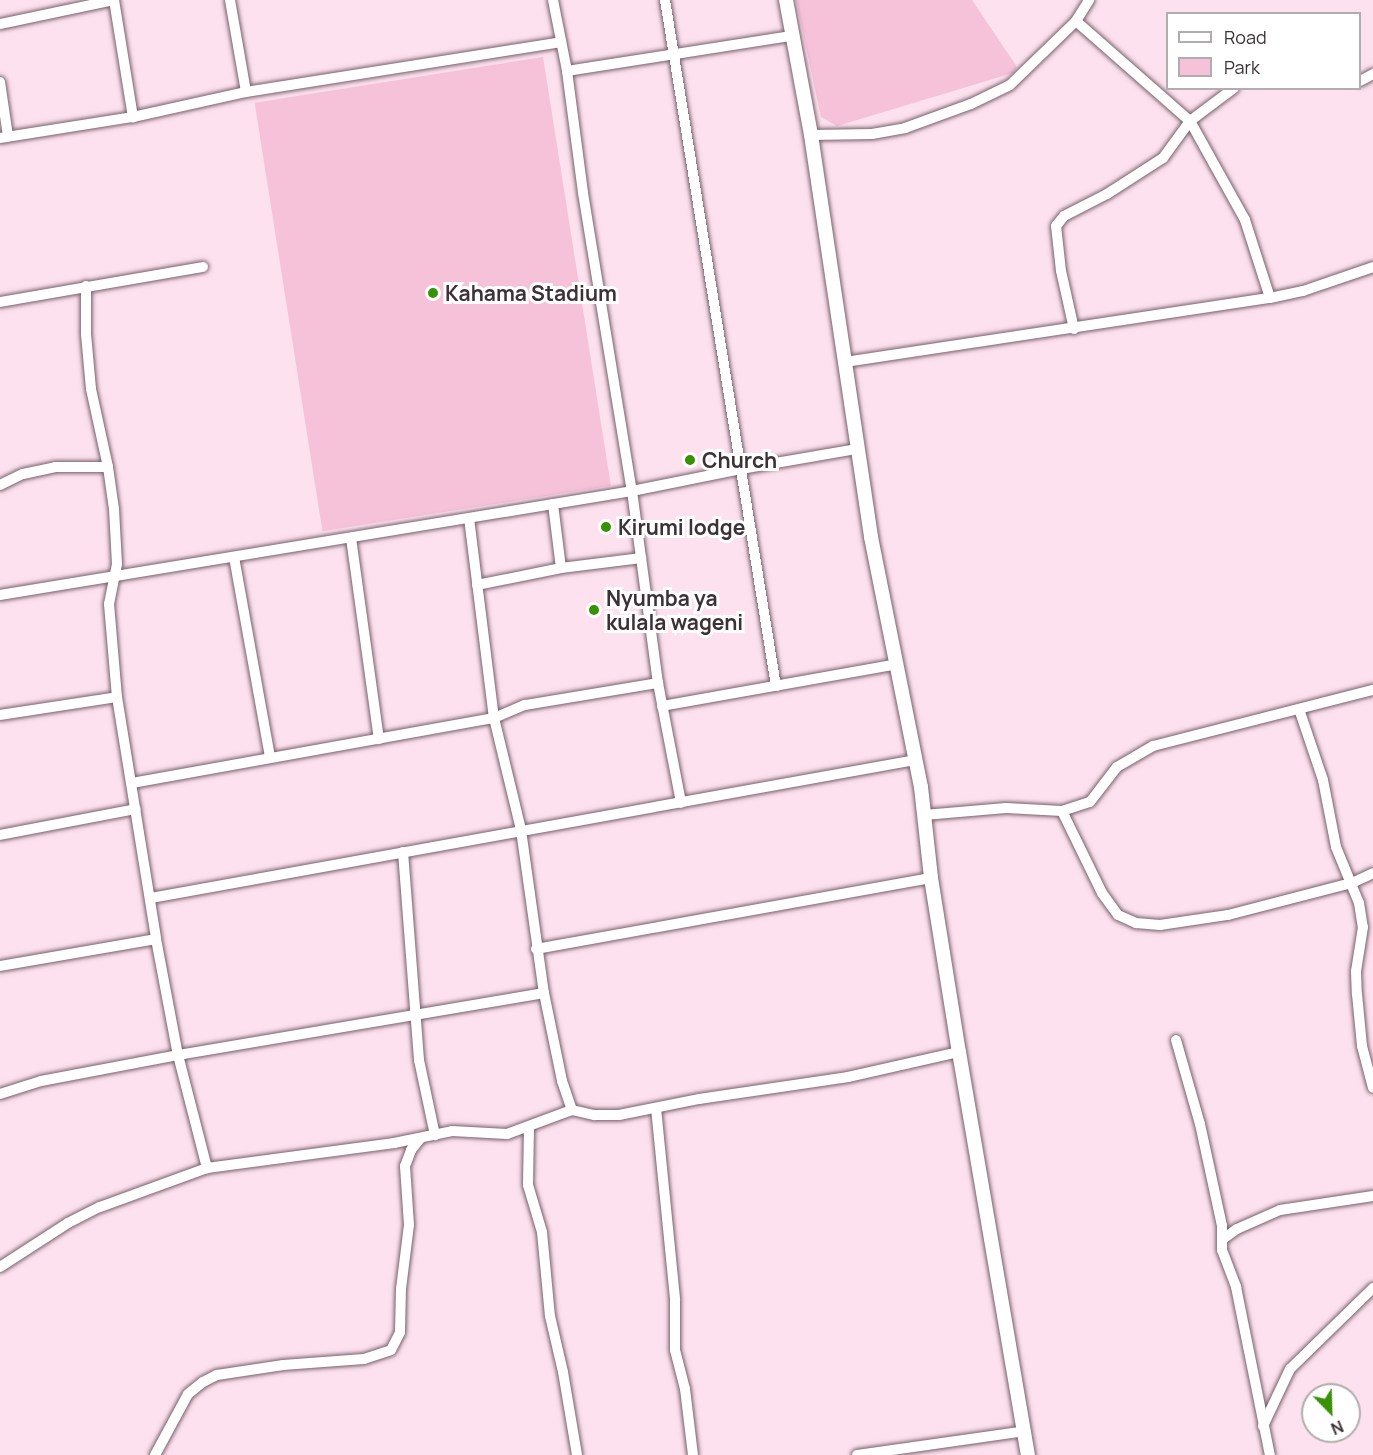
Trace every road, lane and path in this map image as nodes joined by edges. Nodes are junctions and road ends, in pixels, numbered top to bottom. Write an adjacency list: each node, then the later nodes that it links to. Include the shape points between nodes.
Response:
1 (114, 0): 8 (street); 16 (street)
2 (230, 0): 15 (street)
3 (553, 0): 10 (street)
4 (665, 0): 11 (street)
5 (786, 0): 9 (street)
6 (1089, 0): 7 (street)
7 (1076, 21): 17 (street); 18 (street, via 1011,85 971,104 905,128 872,134)
8 (0, 24)
9 (791, 36): 11 (street); 18 (street)
10 (561, 42): 12 (street); 15 (street)
11 (674, 53): 12 (street); 29 (street)
12 (567, 71): 31 (street)
13 (0, 82): 19 (street)
14 (1231, 90): 17 (street)
15 (246, 92): 16 (street)
16 (132, 117): 19 (street)
17 (1191, 121): 23 (street, via 1245,220); 25 (street, via 1163,158 1064,216 1056,226 1060,271)
18 (811, 135): 26 (street)
19 (4, 137)
20 (203, 267): 22 (street)
21 (1373, 267): 23 (street)
22 (86, 286): 24 (street); 28 (street, via 91,389)
23 (1270, 298): 25 (street)
24 (0, 302)
25 (1074, 329): 26 (street)
26 (845, 362): 27 (street)
27 (857, 449): 29 (street); 41 (street)
28 (108, 467): 30 (street, via 55,467 23,474); 38 (street, via 117,564)
29 (741, 469): 31 (street); 43 (street)
30 (0, 485)
31 (632, 491): 32 (street); 36 (street)
32 (553, 504): 33 (street); 37 (street)
33 (469, 518): 34 (street); 39 (street)
34 (351, 538): 35 (street); 50 (street)
35 (234, 557): 38 (street); 51 (street)
36 (641, 558): 37 (street); 42 (street)
37 (561, 568): 39 (street)
38 (112, 578): 40 (street); 45 (street, via 109,604)
39 (477, 585): 49 (street)
40 (0, 595)
41 (897, 664): 43 (street); 52 (street)
42 (658, 683): 46 (street); 49 (street, via 525,705)
43 (776, 686): 46 (street)
44 (1373, 690): 47 (street)
45 (117, 697): 48 (street); 53 (street)
46 (662, 706): 54 (street)
47 (1299, 709): 56 (street, via 1153,746 1117,767 1090,802); 63 (street, via 1323,780 1336,847)
48 (0, 715)
49 (494, 718): 50 (street); 58 (street)
50 (379, 739): 51 (street)
51 (270, 757): 53 (street)
52 (915, 760): 54 (street); 57 (street)
53 (132, 783): 55 (street)
54 (681, 803): 58 (street)
55 (136, 809): 59 (street); 64 (street)
56 (1062, 811): 57 (street, via 1006,808); 63 (street, via 1102,893 1118,915 1136,923 1160,925 1219,917)
57 (924, 815): 62 (street)
58 (521, 830): 60 (street); 66 (street)
59 (0, 835)
60 (403, 852): 64 (street); 69 (street)
61 (1373, 873): 63 (street)
62 (931, 878): 66 (street); 71 (street)
63 (1352, 884): 73 (street, via 1363,927 1356,971 1362,1046)
64 (151, 898): 65 (street)
65 (156, 939): 67 (street); 72 (street)
66 (536, 949): 68 (street)
67 (0, 966)
68 (544, 993): 69 (street); 76 (street)
69 (415, 1015): 72 (street); 78 (street, via 419,1060)
70 (1176, 1040): 82 (street, via 1200,1124)
71 (959, 1052): 75 (street, via 848,1077); 86 (street)
72 (178, 1055): 74 (street, via 41,1081); 80 (street)
73 (1373, 1088)
74 (0, 1094)
75 (656, 1108): 76 (street, via 619,1115); 90 (street, via 675,1300 675,1350 685,1389)
76 (572, 1110): 77 (street)
77 (529, 1127): 78 (street, via 507,1134 460,1130); 89 (street, via 528,1185 542,1233 550,1316)
78 (435, 1135): 79 (street)
79 (420, 1139): 80 (street); 88 (street, via 405,1166 408,1236 400,1332 391,1350 364,1359 217,1375 189,1394)
80 (207, 1168): 83 (street, via 100,1207)
81 (1373, 1196): 82 (street, via 1280,1209)
82 (1223, 1239): 85 (street)
83 (0, 1267)
84 (1373, 1288): 85 (street, via 1290,1369)
85 (1263, 1426): 93 (street)
86 (1025, 1431): 87 (street); 92 (street)
87 (930, 1451): 91 (street)
88 (155, 1455)
89 (576, 1455)
90 (693, 1455)
91 (857, 1455)
92 (1028, 1455)
93 (1270, 1455)

